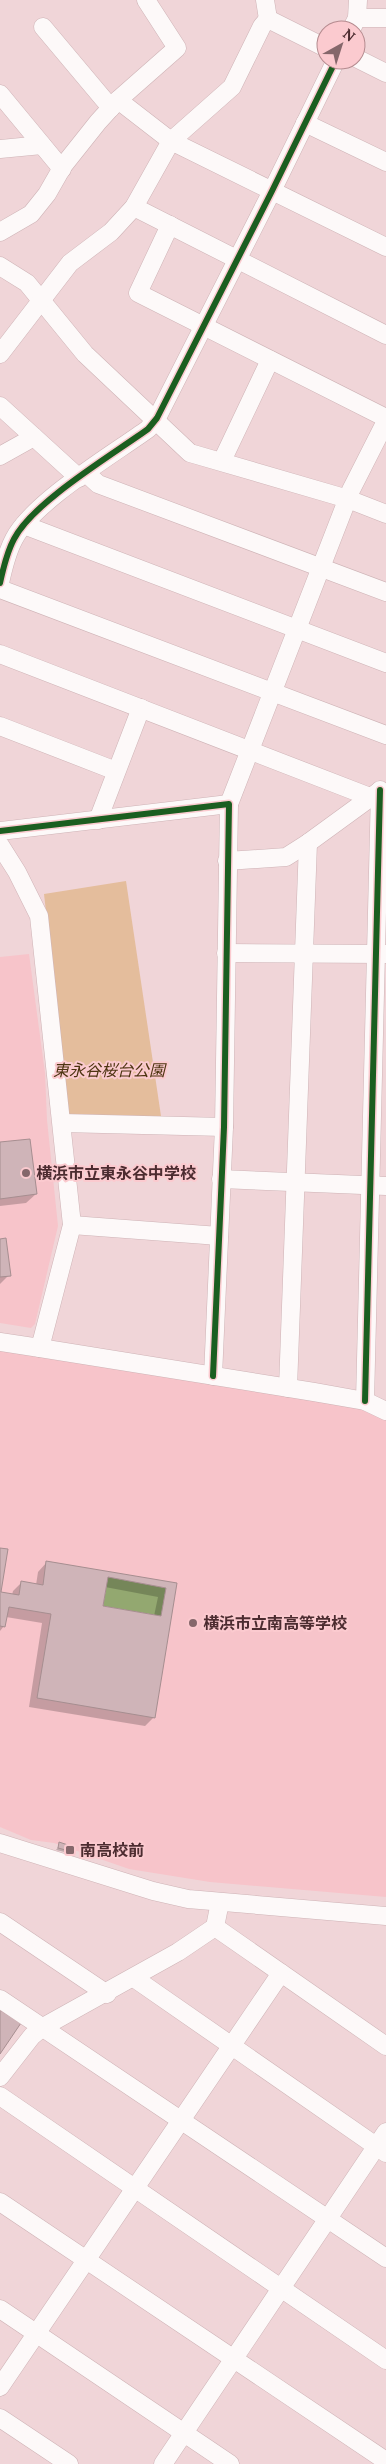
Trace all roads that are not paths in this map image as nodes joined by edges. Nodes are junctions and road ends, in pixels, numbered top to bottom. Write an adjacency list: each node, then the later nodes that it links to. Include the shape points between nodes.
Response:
1 (146, 0): 12 (street, via 177,48)
2 (265, 0): 5 (street)
3 (355, 16): 4 (street)
4 (386, 18)
5 (268, 19): 7 (street); 14 (street, via 232,87)
6 (43, 27): 12 (street)
7 (316, 43)
8 (366, 63): 10 (street)
9 (331, 70): 13 (street)
10 (386, 73)
11 (0, 94): 15 (street)
12 (114, 104): 14 (street); 18 (street)
13 (305, 122): 17 (street); 19 (street)
14 (170, 141): 19 (street); 20 (street)
15 (42, 145): 16 (street); 18 (street)
16 (0, 149)
17 (386, 162)
18 (62, 169): 22 (street, via 30,214)
19 (272, 191): 23 (street); 24 (street)
20 (134, 208): 21 (street); 26 (street, via 111,232 70,262)
21 (170, 225): 24 (street); 27 (street, via 138,294)
22 (0, 232)
23 (386, 247)
24 (237, 259): 27 (street); 28 (street)
25 (0, 266): 26 (street, via 27,283)
26 (41, 298): 29 (street); 32 (street, via 85,354)
27 (203, 327): 30 (street); 32 (street)
28 (386, 335)
29 (0, 354)
30 (270, 360): 33 (street); 36 (street)
31 (0, 406): 34 (street)
32 (155, 420): 36 (street, via 190,453); 37 (street, via 148,429)
33 (386, 420): 38 (street)
34 (34, 437): 35 (street); 37 (street)
35 (0, 456)
36 (222, 462): 38 (street)
37 (82, 476): 40 (street, via 51,498); 41 (street)
38 (348, 499): 39 (street); 41 (street)
39 (386, 514)
40 (24, 525): 42 (street, via 14,539); 45 (street)
41 (321, 566): 44 (street); 45 (street)
42 (0, 583)
43 (0, 589): 48 (street)
44 (386, 592)
45 (297, 629): 47 (street); 48 (street)
46 (0, 654): 49 (street)
47 (386, 663)
48 (273, 691): 51 (street); 52 (street)
49 (141, 708): 52 (street); 53 (street)
50 (0, 726): 53 (street)
51 (386, 735)
52 (251, 750): 54 (street); 55 (street)
53 (116, 772): 56 (street)
54 (379, 791): 58 (street); 63 (street)
55 (229, 804): 56 (street); 60 (street)
56 (98, 820): 57 (street)
57 (0, 831)
58 (308, 844): 60 (street, via 286,857); 62 (street)
59 (0, 845): 64 (street, via 39,916)
60 (227, 861): 61 (street)
61 (226, 953): 62 (street); 65 (street)
62 (304, 954): 63 (street); 67 (street)
63 (381, 954): 68 (street)
64 (62, 1123): 65 (street); 69 (street)
65 (224, 1127): 66 (street)
66 (221, 1179): 67 (street); 70 (street)
67 (296, 1182): 68 (street); 74 (street)
68 (378, 1186): 75 (street)
69 (72, 1225): 70 (street); 72 (street)
70 (219, 1236): 73 (street)
71 (0, 1342): 72 (street)
72 (40, 1348): 73 (street)
73 (213, 1376): 74 (street)
74 (288, 1388): 75 (street)
75 (366, 1402): 76 (street)
76 (386, 1411)
77 (0, 1843): 78 (street, via 153,1892)
78 (220, 1902): 79 (street); 81 (street)
79 (386, 1916)
80 (0, 1922): 84 (street)
81 (215, 1927): 82 (street); 83 (street)
82 (282, 1973): 87 (street); 88 (street)
83 (134, 1978): 84 (street); 87 (street)
84 (107, 1994): 86 (street)
85 (0, 1999): 86 (street)
86 (43, 2027): 89 (street); 91 (street)
87 (232, 2046): 91 (street); 92 (street)
88 (386, 2046)
89 (0, 2077)
90 (0, 2096): 93 (street)
91 (181, 2120): 93 (street); 95 (street)
92 (383, 2144): 95 (street)
93 (135, 2188): 97 (street); 98 (street)
94 (0, 2202): 97 (street)
95 (328, 2219): 96 (street); 98 (street)
96 (386, 2258)
97 (86, 2260): 100 (street); 101 (street)
98 (281, 2288): 101 (street); 102 (street)
99 (0, 2309): 100 (street)
100 (36, 2333): 103 (street); 105 (street)
101 (234, 2359): 105 (street); 106 (street)
102 (386, 2360)
103 (0, 2387)
104 (0, 2418): 107 (street)
105 (184, 2433): 108 (street); 109 (street)
106 (384, 2460)
107 (69, 2464)
108 (163, 2464)
109 (230, 2464)

